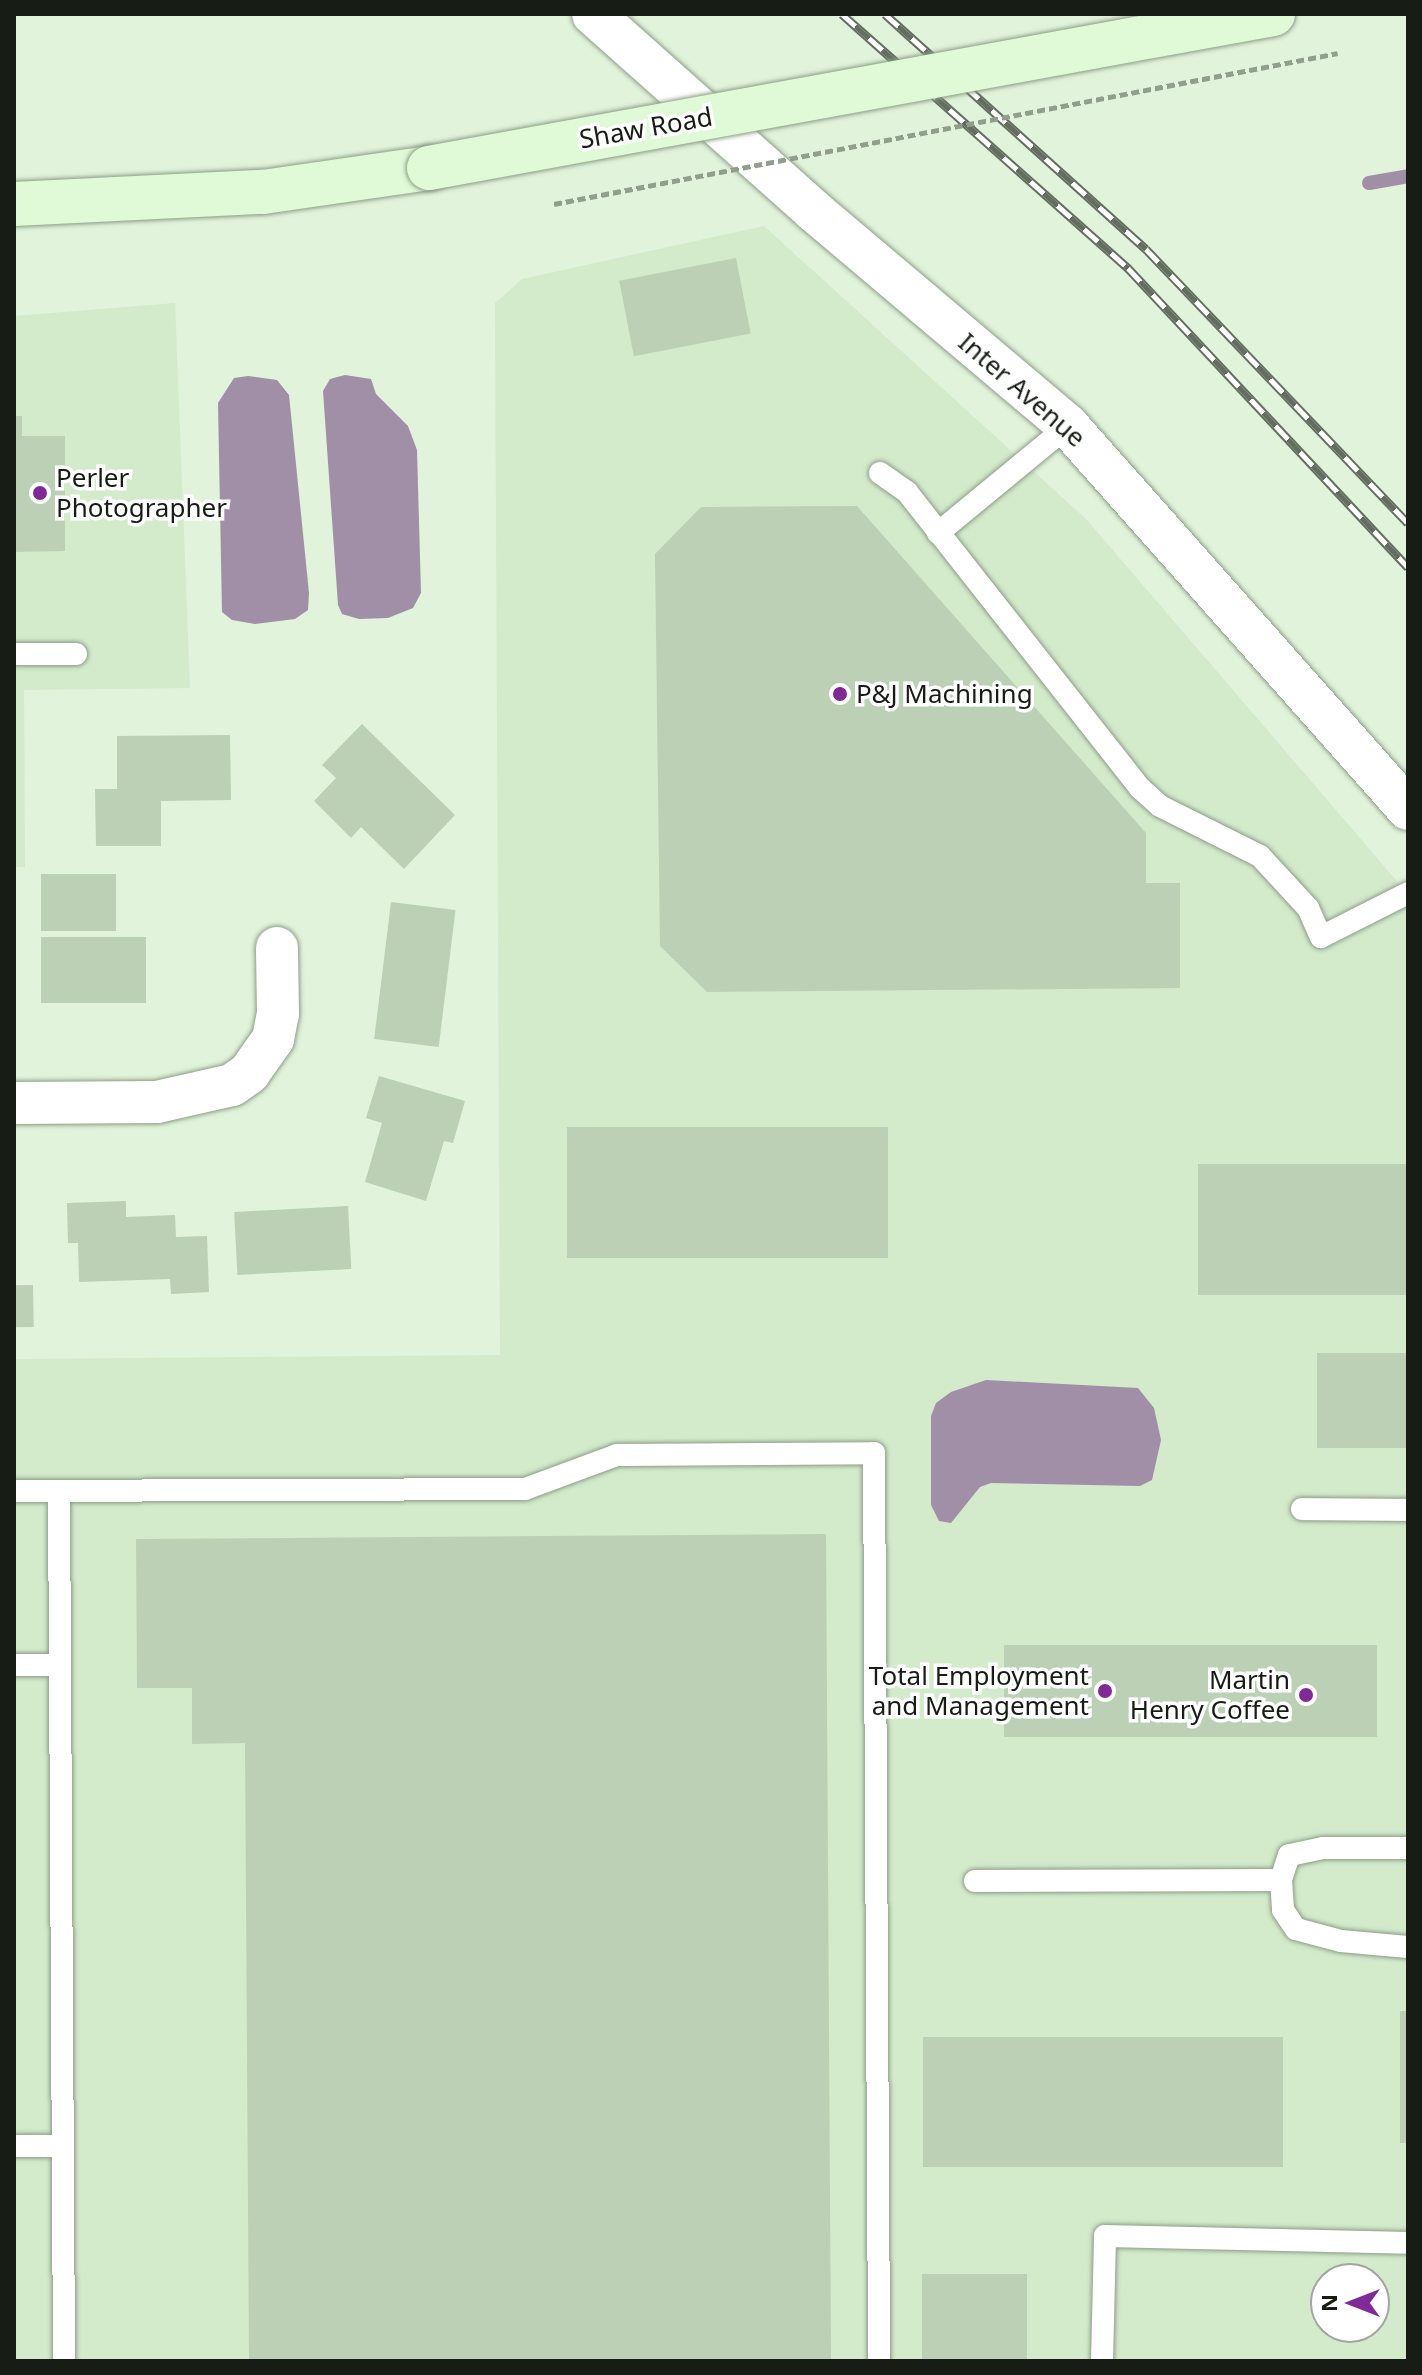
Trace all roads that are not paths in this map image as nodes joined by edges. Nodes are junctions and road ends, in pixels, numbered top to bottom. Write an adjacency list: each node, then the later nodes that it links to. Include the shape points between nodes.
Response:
1 (593, 14): 4 (street, Inter Avenue, via 814,211)
2 (1273, 14): 3 (main road, Shaw Road, bridge, via 429,168 263,192)
3 (14, 204)
4 (1068, 426): 6 (lane); 9 (street, Inter Avenue)
5 (880, 473): 6 (lane, via 896,480)
6 (938, 533): 10 (lane, via 1140,788 1160,806 1260,856 1308,908 1321,937)
7 (14, 654): 8 (lane)
8 (76, 654)
9 (1408, 809)
10 (1408, 893)
11 (277, 948): 12 (street, via 273,1039 249,1073 232,1085 193,1098)
12 (14, 1103)
13 (14, 1491): 14 (lane)
14 (59, 1491): 18 (lane); 27 (lane, via 525,1489 617,1455 874,1453)
15 (1302, 1509): 16 (lane)
16 (1408, 1510)
17 (14, 1665): 18 (lane)
18 (60, 1665): 24 (lane)
19 (1408, 1848): 20 (lane, via 1323,1848 1289,1855)
20 (1281, 1880): 21 (lane); 22 (lane, via 1283,1910 1296,1929 1341,1941)
21 (975, 1881)
22 (1408, 1947)
23 (14, 2146): 24 (lane)
24 (63, 2146): 26 (lane)
25 (1408, 2243): 28 (lane, via 1105,2236)
26 (64, 2361)
27 (879, 2361)
28 (1102, 2361)

